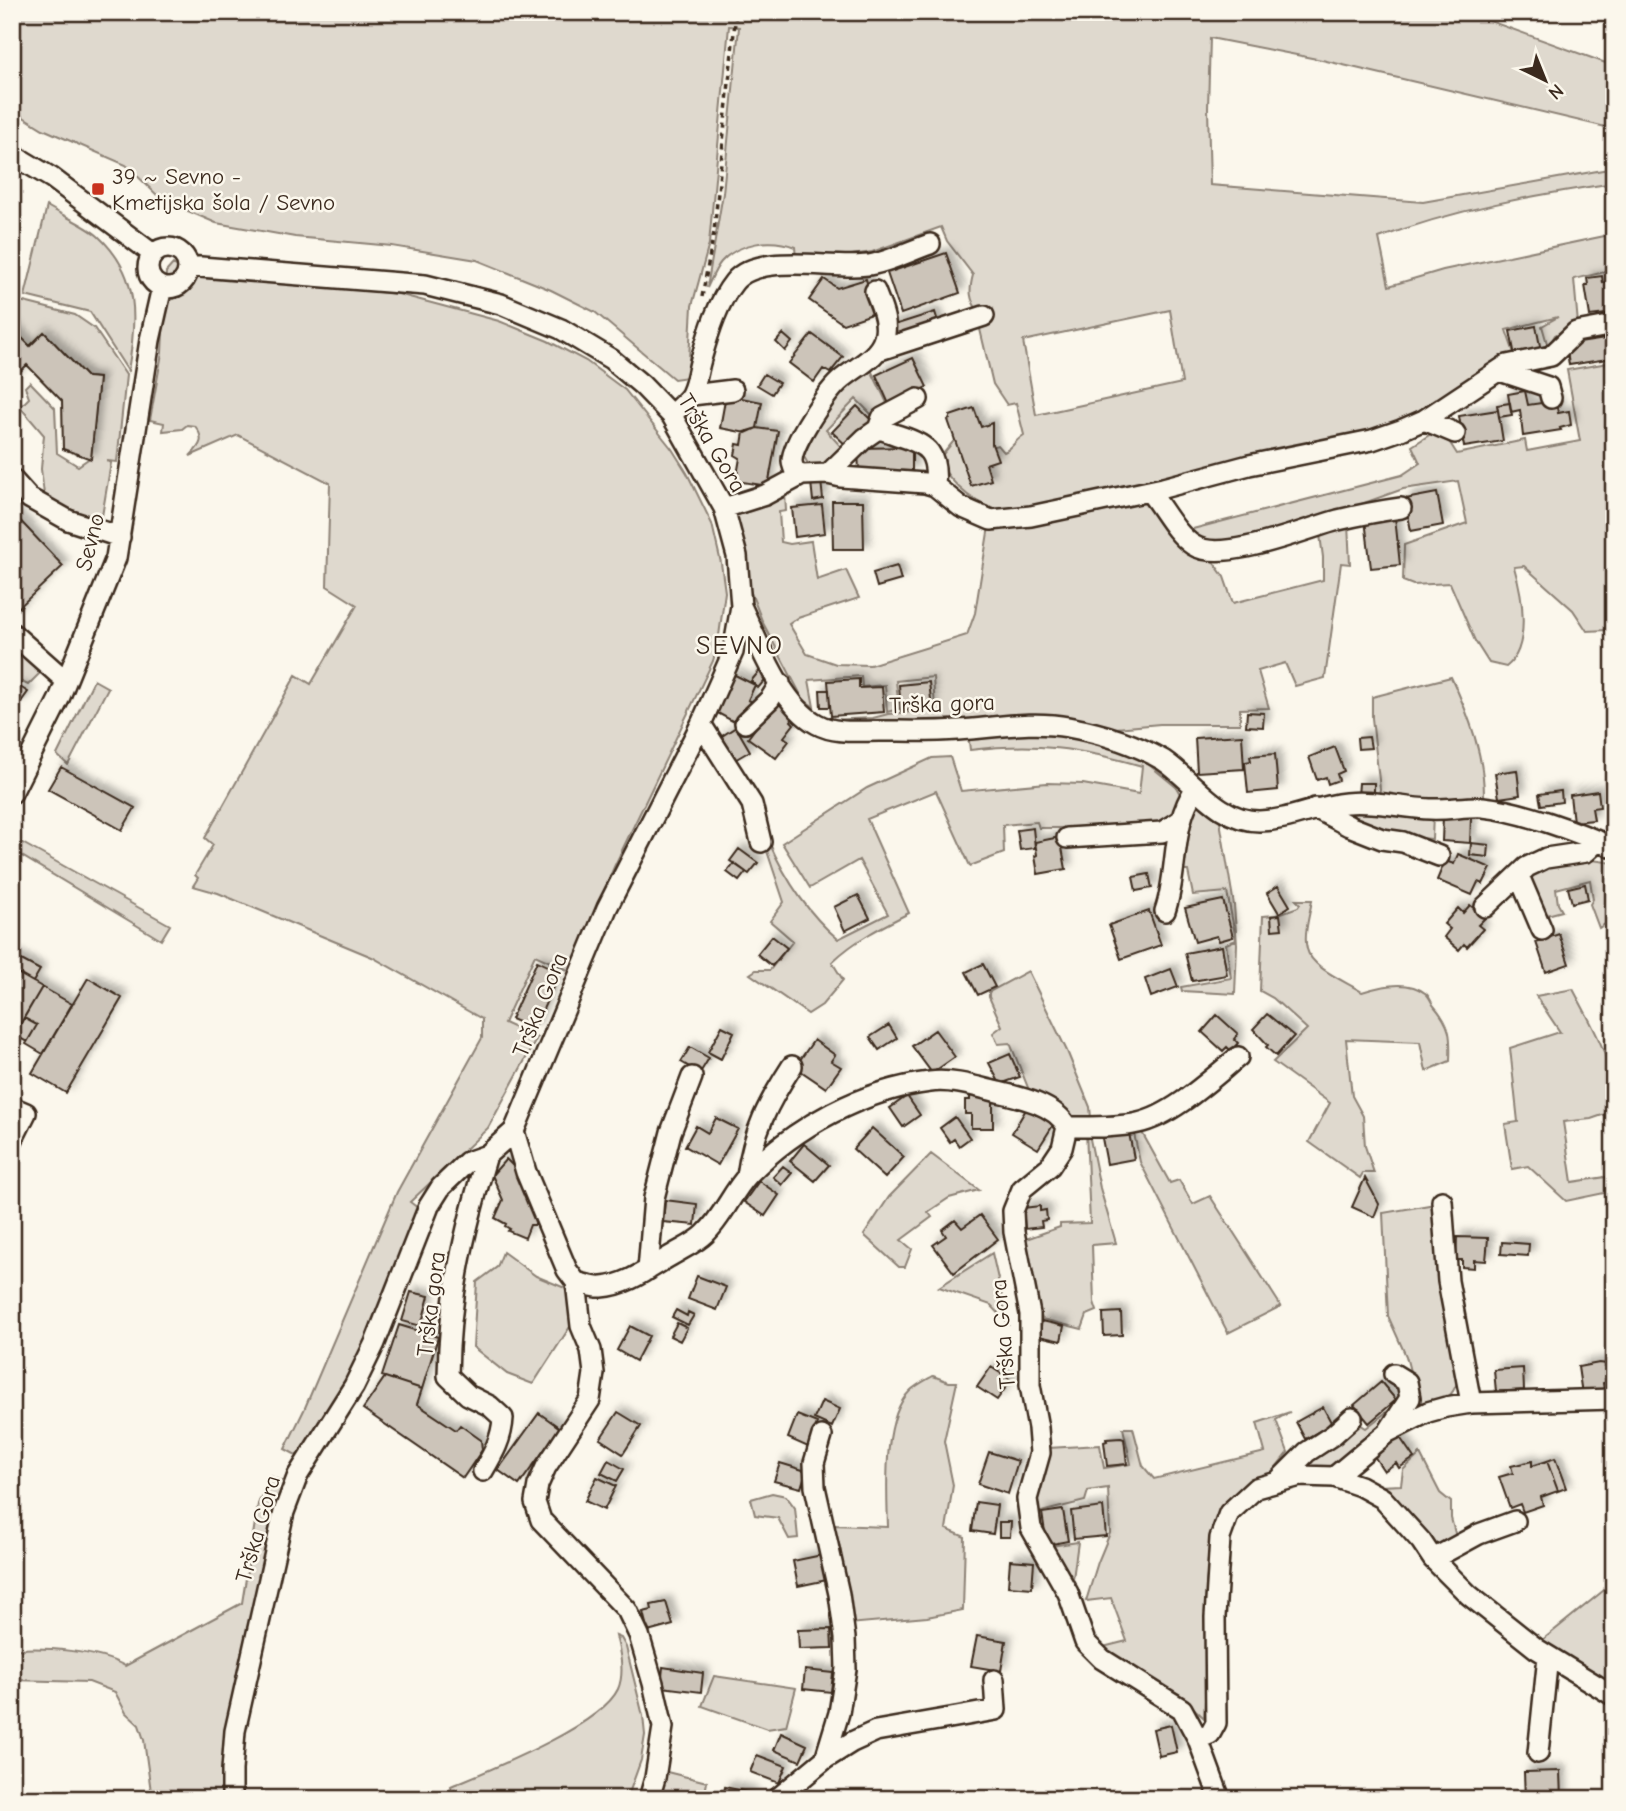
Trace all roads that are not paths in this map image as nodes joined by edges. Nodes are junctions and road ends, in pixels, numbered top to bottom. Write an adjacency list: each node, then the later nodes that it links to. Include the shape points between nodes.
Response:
1 (12, 154): 3 (street, via 52,178)
2 (930, 244): 12 (street, Trška gora, via 876,264 778,265 742,274 717,311)
3 (153, 254): 4 (street, via 172,248 183,255); 5 (street, via 148,274)
4 (188, 266): 5 (street, via 180,284); 15 (street, Trška Gora, via 425,285 501,304 561,329 611,359)
5 (162, 287): 26 (street, Sevno)
6 (875, 291): 9 (street, via 885,320 884,338)
7 (984, 316): 9 (street)
8 (1614, 325): 10 (street, via 1576,332 1551,356 1507,365)
9 (877, 351): 20 (street, via 824,398 792,460 795,472)
10 (1500, 371): 13 (street, via 1548,387); 16 (street)
11 (733, 390): 12 (street, Trška gora)
12 (692, 395): 15 (street, Trška gora)
13 (1551, 398)
14 (918, 399): 17 (street, via 882,418)
15 (672, 416): 24 (street, Trška Gora)
16 (1424, 420): 18 (street); 23 (street, via 1372,440)
17 (877, 429): 19 (street); 22 (street, via 915,441 932,453)
18 (1455, 433)
19 (828, 474): 20 (street); 22 (street)
20 (802, 475): 24 (street, via 765,495)
21 (12, 478): 26 (street, via 29,498 68,520)
22 (935, 486): 23 (street, via 961,507 990,520)
23 (1149, 491): 25 (street, via 1193,545 1211,552)
24 (723, 508): 27 (street, Trška Gora, via 737,556)
25 (1401, 508)
26 (120, 537): 29 (street, Sevno, via 116,558)
27 (741, 606): 30 (street, Trška gora); 32 (street, Trška Gora, via 733,652)
28 (12, 633): 29 (street)
29 (66, 681): 34 (street, Sevno)
30 (780, 683): 31 (street); 33 (street, Trška gora, via 804,716 828,729 1065,727 1105,735 1142,750 1178,771)
31 (745, 723)
32 (701, 724): 38 (street, via 752,804); 50 (street, Trška Gora, via 607,908)
33 (1196, 788): 35 (street, Trška gora, via 1215,805 1246,820 1291,817); 36 (street)
34 (12, 793)
35 (1315, 808): 39 (street, Trška gora, via 1349,803 1432,810 1482,807 1522,815); 40 (street, via 1360,830)
36 (1181, 820): 37 (street, via 1162,832); 43 (street)
37 (1067, 838)
38 (761, 842)
39 (1606, 844): 41 (street, Trška gora, via 1546,858)
40 (1439, 856)
41 (1520, 876): 42 (street, Trška gora); 44 (street)
42 (1485, 907)
43 (1165, 911)
44 (1542, 930)
45 (1238, 1057): 49 (street, via 1197,1090 1140,1123)
46 (792, 1066): 53 (street, via 763,1115 750,1148)
47 (692, 1077): 55 (street, via 671,1132 654,1198)
48 (12, 1107): 51 (street, via 26,1113)
49 (1067, 1127): 53 (street, via 1063,1119 1018,1096 932,1082 858,1101 808,1126); 71 (street, Trška Gora, via 1062,1148 1050,1166 1022,1189 1013,1211 1030,1314 1030,1385 1040,1453 1027,1499 1031,1528 1068,1593 1085,1642 1102,1659 1182,1709)
50 (514, 1131): 52 (street, Trška Gora); 56 (street, via 567,1270)
51 (12, 1141)
52 (487, 1155): 63 (street, Trška gora, via 459,1260 448,1334 448,1376 503,1418 502,1433); 74 (street, Trška Gora, via 467,1162 441,1186 429,1206 354,1387 298,1475 284,1512 235,1731)
53 (747, 1176): 55 (street, via 704,1236)
54 (1443, 1201): 59 (street, via 1448,1281)
55 (648, 1270): 56 (street, via 601,1288)
56 (576, 1282): 75 (street, via 580,1326 591,1350 594,1373 590,1400 546,1467 535,1502 541,1520 626,1610 639,1635 663,1727)
57 (1394, 1374): 61 (street, via 1407,1382 1410,1398)
58 (1614, 1399): 59 (street)
59 (1471, 1403): 61 (street, via 1428,1412)
60 (1352, 1418): 65 (street)
61 (1388, 1432): 64 (street)
62 (822, 1436): 73 (street, via 814,1463 814,1487 839,1594 846,1669)
63 (483, 1471)
64 (1334, 1477): 65 (street); 67 (street, via 1382,1498)
65 (1279, 1480): 71 (street, via 1244,1497 1229,1513 1220,1538 1216,1723 1210,1734)
66 (1515, 1521): 67 (street)
67 (1433, 1559): 68 (street, via 1469,1595)
68 (1548, 1656): 70 (street); 72 (street)
69 (994, 1680): 73 (street, via 996,1710 876,1731)
70 (1614, 1696)
71 (1198, 1739): 77 (street, Trška Gora)
72 (1538, 1753)
73 (825, 1759): 76 (street)
74 (232, 1799)
75 (649, 1799)
76 (777, 1799)
77 (1220, 1799)

